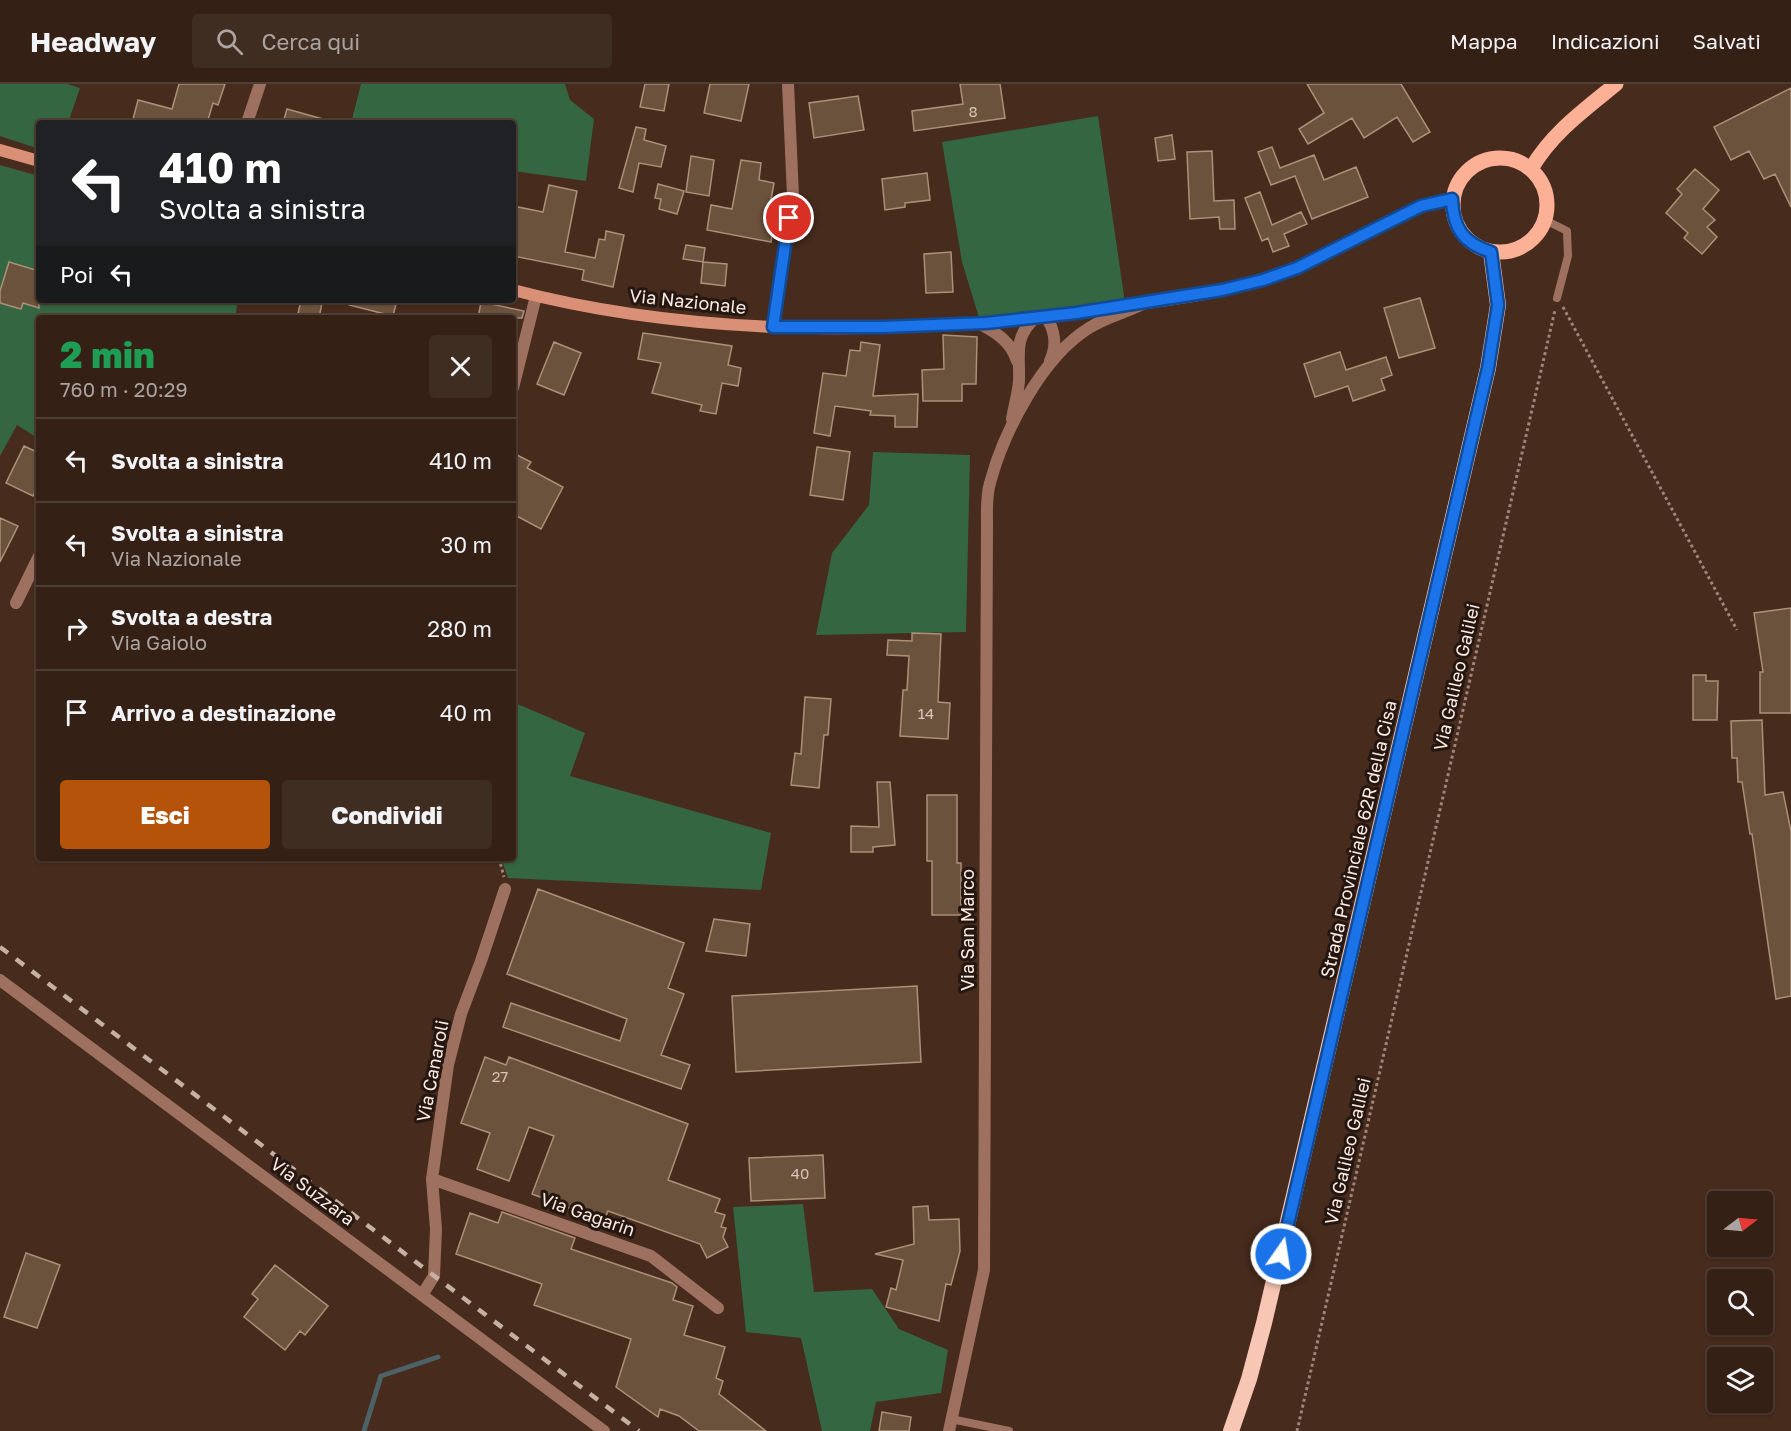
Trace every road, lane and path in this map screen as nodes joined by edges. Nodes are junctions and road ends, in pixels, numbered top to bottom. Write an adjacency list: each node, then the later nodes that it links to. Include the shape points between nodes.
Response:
1 (260, 84): 4 (street)
2 (788, 84): 17 (street, via 793,196)
3 (1616, 84): 7 (main road, via 1558,132)
4 (249, 120)
5 (0, 150): 6 (main road)
6 (36, 161)
7 (1531, 169): 8 (main road, via 1504,158 1483,161 1465,173); 9 (main road, via 1545,193)
8 (1452, 199): 10 (main road, via 1462,233 1477,248); 14 (main road, Via Nazionale, via 1421,206 1297,268 1263,280)
9 (1545, 220): 10 (main road, via 1534,237 1518,249); 13 (lane, via 1566,231 1568,256)
10 (1491, 252): 35 (highway, Strada Provinciale 62R della Cisa, via 1498,305 1488,368 1264,1323)
11 (516, 291): 12 (main road, Via Nazionale)
12 (536, 296): 17 (main road, Via Nazionale, via 654,317); 20 (street)
13 (1557, 297): 24 (path); 36 (path, Via Galileo Galilei)
14 (1145, 303): 15 (main road, Via Nazionale); 19 (street, Via San Marco, via 1088,328 1070,341)
15 (1040, 317): 16 (main road, Via Nazionale); 18 (street, Via San Marco, via 1020,339); 19 (street, Via San Marco, via 1050,323 1055,345)
16 (980, 324): 17 (main road, Via Nazionale); 18 (street, via 1008,343)
17 (773, 327)
18 (1019, 368): 21 (street, Via San Marco)
19 (1047, 368): 21 (street, Via San Marco)
20 (516, 376)
21 (1010, 429): 31 (street, Via San Marco, via 989,486 987,524 984,1270)
22 (36, 562): 23 (street)
23 (16, 603)
24 (1737, 630)
25 (500, 861): 26 (path)
26 (505, 889): 28 (street, Via Canaroli, via 461,1014 448,1065)
27 (0, 980): 29 (street, Via Suzzara)
28 (432, 1179): 29 (street, Via Canaroli, via 434,1276); 30 (street, Via Gagarin, via 651,1256)
29 (422, 1294): 33 (street, Via Suzzara)
30 (718, 1308)
31 (950, 1425): 32 (lane)
32 (999, 1430): 34 (lane)
33 (604, 1431)
34 (1009, 1431)
35 (1231, 1431)
36 (1297, 1431)

